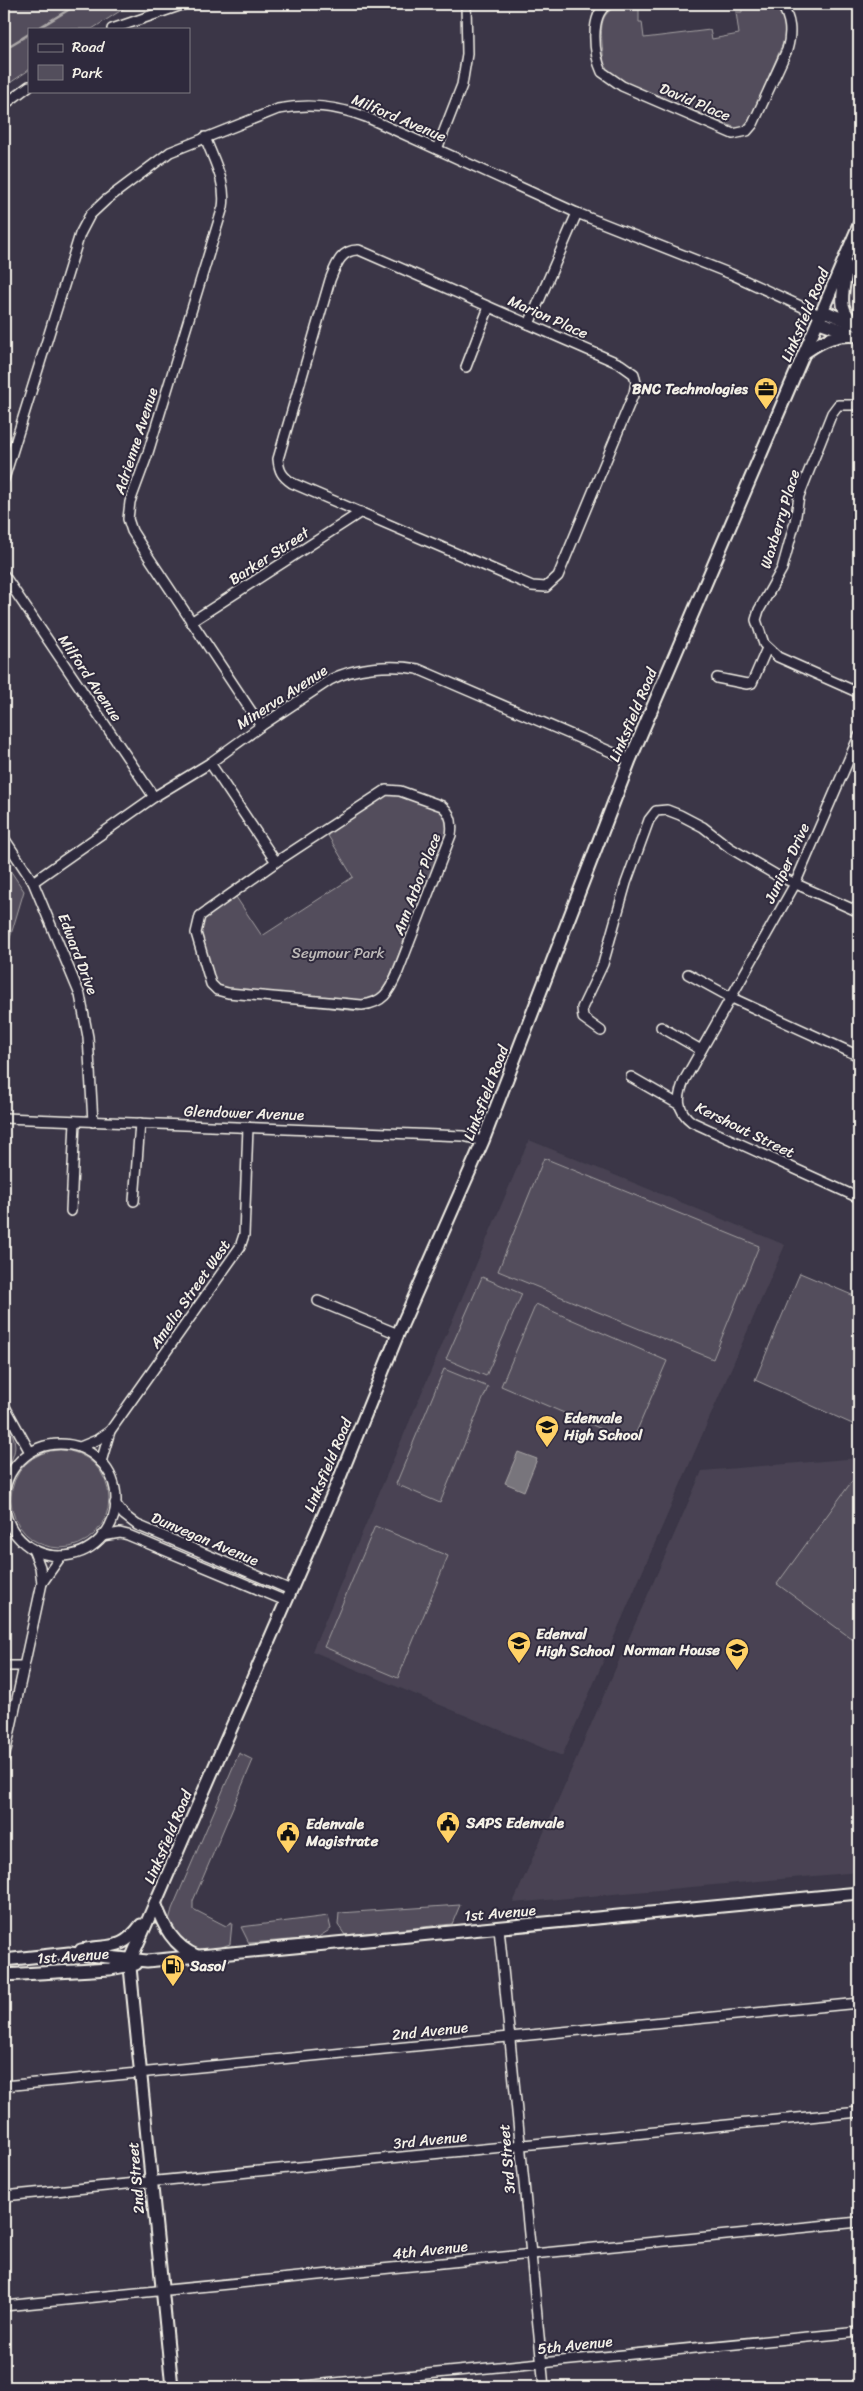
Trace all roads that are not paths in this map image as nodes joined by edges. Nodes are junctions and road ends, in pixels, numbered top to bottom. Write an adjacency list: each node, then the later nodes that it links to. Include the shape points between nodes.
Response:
1 (185, 4): 5 (street)
2 (466, 4): 9 (street, via 467,54 462,85)
3 (608, 4): 4 (street, David Place, via 599,13 596,25 596,51 602,72 622,86 733,134 740,134 747,131 759,114 787,50 790,22)
4 (781, 4)
5 (115, 28)
6 (28, 87): 7 (street)
7 (4, 105)
8 (205, 137): 9 (street, Milford Avenue, via 278,109 306,105 354,112); 20 (street, Milford Avenue, via 170,152 106,200 83,225); 23 (street, Adrienne Avenue, via 223,183 223,207 130,502 128,519 132,531)
9 (437, 148): 10 (street, Milford Avenue)
10 (577, 213): 14 (street, Milford Avenue, via 731,274); 15 (street)
11 (859, 225): 12 (main road, Linksfield Road)
12 (850, 250): 14 (main road, Linksfield Road); 16 (main road, via 842,304)
13 (489, 307): 15 (street, Marion Place); 18 (street); 21 (street, Marion Place, via 359,250 349,251 336,263 278,459 279,470 292,483)
14 (821, 316): 16 (main road); 17 (main road, Linksfield Road)
15 (529, 324): 21 (street, Marion Place, via 620,364 634,374 636,383 579,528 558,576 551,584 541,588 532,586)
16 (859, 331): 17 (main road, via 832,337)
17 (806, 352): 29 (main road, Linksfield Road)
18 (466, 367)
19 (859, 405): 24 (street, Waxberry Place, via 838,405 832,413 798,496 795,522 782,569 757,615 757,626)
20 (4, 479)
21 (361, 512): 23 (street, Barker Street)
22 (4, 575): 31 (street, Milford Avenue)
23 (191, 622): 27 (street, Adrienne Avenue)
24 (767, 648): 25 (street, via 752,683); 26 (street, via 778,657)
25 (716, 678)
26 (859, 693)
27 (260, 726): 29 (street, Minerva Avenue, via 337,676 402,666 418,669); 30 (street, Minerva Avenue)
28 (859, 736): 35 (street, Juniper Drive)
29 (630, 760): 50 (main road, Linksfield Road)
30 (210, 763): 31 (street, Minerva Avenue); 33 (street)
31 (154, 797): 34 (street, Minerva Avenue)
32 (4, 838): 34 (street, Edward Drive)
33 (276, 862): 33 (street, Ann Arbor Place, via 200,916 196,933 211,984 228,993 374,1004 388,992 397,974 451,835 451,821 442,806 400,791 386,790)
34 (34, 882): 47 (street, Edward Drive, via 80,994 88,1037)
35 (795, 884): 36 (street); 38 (street, Juniper Drive); 40 (street, via 674,812 660,810 652,814 626,883 603,964 582,1008 583,1018)
36 (859, 912)
37 (688, 974): 38 (street)
38 (732, 998): 41 (street, Kershout Street); 42 (street)
39 (661, 1028): 41 (street)
40 (601, 1031)
41 (701, 1050): 44 (street, Kershout Street, via 681,1086)
42 (859, 1056)
43 (631, 1078): 44 (street)
44 (678, 1104): 51 (street, Kershout Street, via 692,1122)
45 (4, 1118): 46 (street, Glendower Avenue)
46 (75, 1121): 47 (street, Glendower Avenue); 53 (street)
47 (93, 1122): 48 (street, Glendower Avenue)
48 (140, 1123): 49 (street, Glendower Avenue); 52 (street)
49 (248, 1127): 50 (street, Glendower Avenue, via 463,1136); 57 (street, Amelia Street West, via 243,1242)
50 (483, 1141): 55 (main road, Linksfield Road)
51 (859, 1198)
52 (134, 1201)
53 (71, 1211)
54 (318, 1301): 55 (street)
55 (398, 1334): 70 (main road, Linksfield Road)
56 (4, 1405): 59 (street)
57 (110, 1431): 58 (street, Amelia Street West); 60 (street, Amelia Street West)
58 (80, 1447): 59 (street, via 61,1444); 60 (street)
59 (30, 1452): 61 (street, via 16,1464)
60 (101, 1462): 62 (street, via 112,1481)
61 (6, 1481): 63 (street)
62 (115, 1503): 64 (street, via 110,1524); 66 (street, Dunvegan Avenue, via 133,1522)
63 (5, 1515): 65 (street, via 19,1539)
64 (102, 1536): 67 (street, via 78,1552); 68 (street, Dunvegan Avenue, via 128,1534)
65 (33, 1549): 67 (street); 69 (street)
66 (199, 1552): 68 (street); 70 (street, Dunvegan Avenue)
67 (61, 1556): 69 (street)
68 (195, 1564): 71 (street, Dunvegan Avenue)
69 (42, 1583): 73 (street)
70 (291, 1590): 71 (main road, Linksfield Road)
71 (286, 1601): 76 (main road, Linksfield Road)
72 (4, 1666): 73 (street)
73 (24, 1666): 74 (street)
74 (4, 1759)
75 (859, 1893): 77 (main road, 1st Avenue)
76 (153, 1908): 79 (main road, via 124,1943); 80 (main road, via 173,1940); 82 (main road, Linksfield Road)
77 (499, 1928): 80 (main road, 1st Avenue); 85 (street, 3rd Street)
78 (4, 1952): 81 (street)
79 (69, 1953): 81 (main road, 1st Avenue); 82 (main road, 1st Avenue)
80 (197, 1956): 82 (main road, 1st Avenue)
81 (4, 1960): 83 (street)
82 (135, 1962): 83 (main road, 1st Avenue); 86 (main road, 2nd Street)
83 (5, 1975)
84 (859, 2004): 85 (street, 2nd Avenue)
85 (509, 2037): 86 (street, 2nd Avenue); 89 (street, 3rd Street)
86 (142, 2073): 87 (street, 2nd Avenue); 90 (main road, 2nd Street)
87 (4, 2086)
88 (859, 2112): 89 (street, 3rd Avenue)
89 (519, 2145): 90 (street, 3rd Avenue); 93 (street, 3rd Street)
90 (152, 2182): 91 (street, 3rd Avenue); 94 (main road, 2nd Street)
91 (4, 2196)
92 (859, 2222): 93 (street, 4th Avenue)
93 (530, 2254): 94 (street, 4th Avenue); 97 (street, 3rd Street)
94 (162, 2290): 95 (street, 4th Avenue); 98 (main road, 2nd Street)
95 (4, 2306)
96 (859, 2332): 97 (street, 5th Avenue)
97 (541, 2362): 99 (street, 5th Avenue); 100 (street, 3rd Street)
98 (172, 2387)
99 (293, 2387)
100 (544, 2387)

